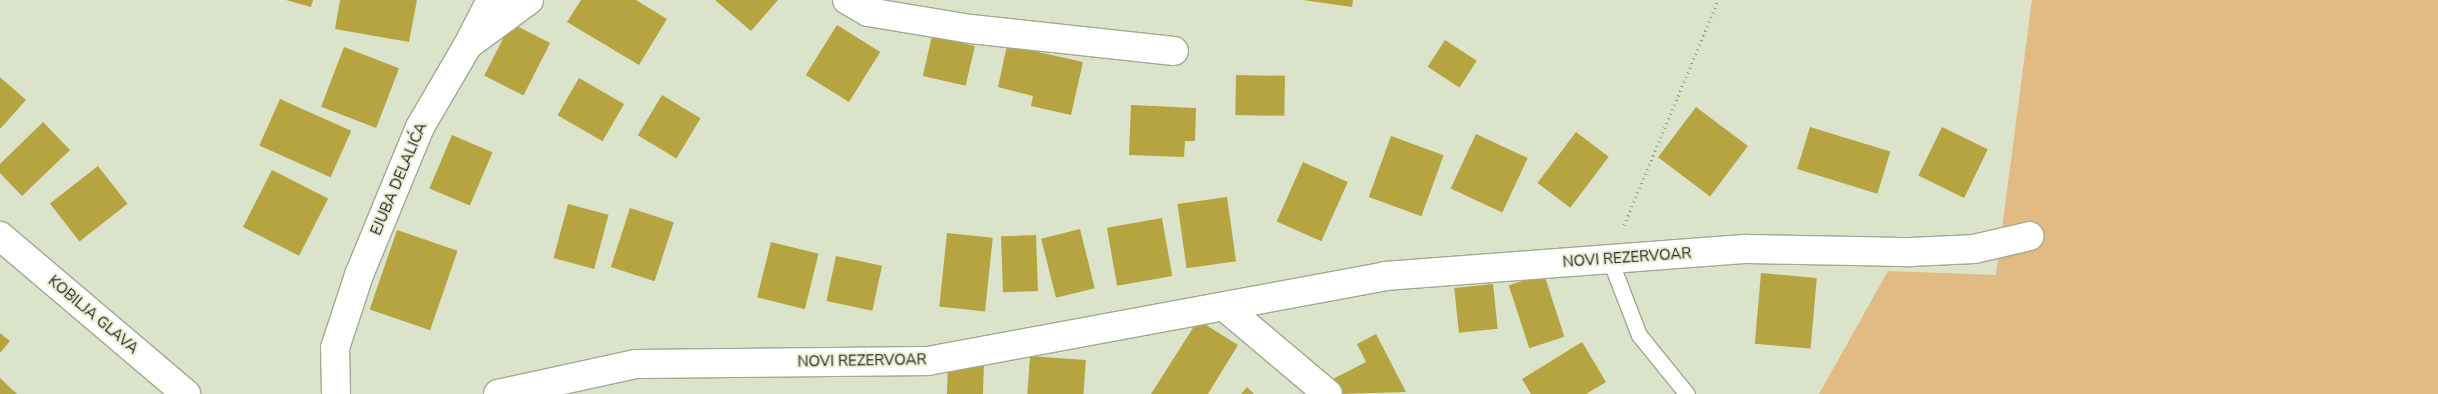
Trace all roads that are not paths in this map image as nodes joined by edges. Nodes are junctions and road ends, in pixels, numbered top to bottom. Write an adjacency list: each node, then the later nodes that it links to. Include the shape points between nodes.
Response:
1 (490, 0): 4 (street)
2 (529, 0): 4 (street, EJUBA DELALIĆA)
3 (848, 0): 5 (street, via 868,12 971,29)
4 (468, 45): 11 (street, EJUBA DELALIĆA, via 420,127 359,275 335,348)
5 (1174, 51)
6 (0, 236): 10 (street, KOBILJA GLAVA)
7 (2030, 236): 8 (street, NOVI REZERVOAR, via 1974,249 1910,252 1748,248)
8 (1610, 260): 9 (street, NOVI REZERVOAR, via 1385,276); 14 (lane, via 1639,335)
9 (1226, 308): 12 (street, NOVI REZERVOAR, via 928,361 636,364); 13 (street)
10 (186, 394)
11 (336, 394)
12 (498, 394)
13 (1328, 394)
14 (1687, 394)

